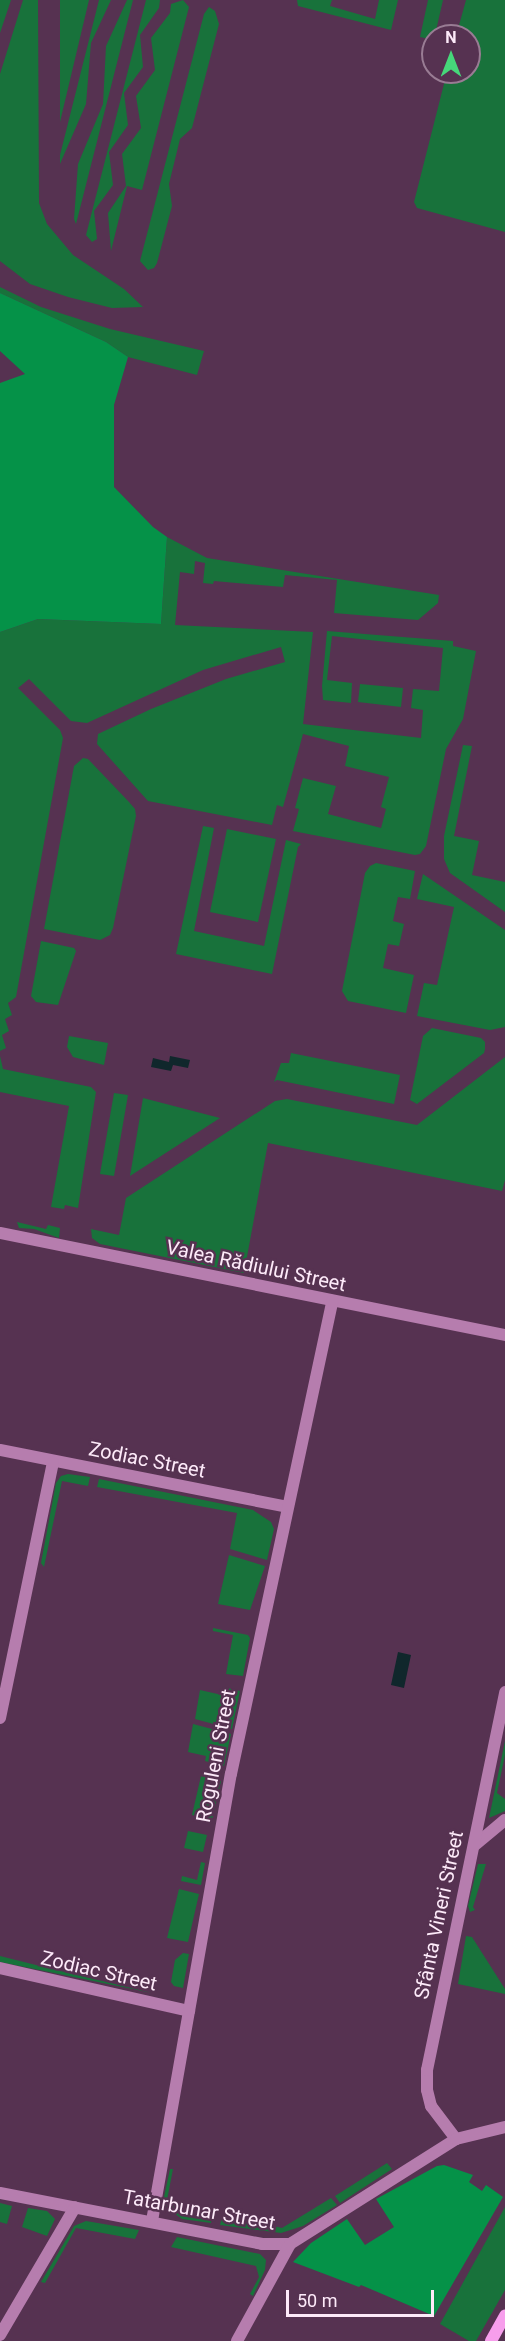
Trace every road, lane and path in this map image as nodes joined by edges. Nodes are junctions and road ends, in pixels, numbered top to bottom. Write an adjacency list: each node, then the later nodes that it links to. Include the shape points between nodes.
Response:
1 (0, 1233): 2 (street, Valea Rădiului Street)
2 (332, 1302): 3 (street, Valea Rădiului Street); 6 (street, Roguleni Street)
3 (505, 1335)
4 (0, 1450): 5 (street, Zodiac Street)
5 (53, 1462): 6 (street, Zodiac Street); 8 (street)
6 (287, 1507): 12 (street, Roguleni Street, via 235,1754)
7 (505, 1692): 10 (street, Sfânta Vineri Street)
8 (0, 1718)
9 (505, 1820): 10 (street)
10 (474, 1845): 14 (street, Sfânta Vineri Street, via 427,2070 431,2106)
11 (0, 1968): 12 (street, Zodiac Street)
12 (189, 2011): 17 (street, Roguleni Street)
13 (505, 2127): 14 (street, Tatarbunar Street)
14 (456, 2139): 18 (street, Tatarbunar Street)
15 (0, 2193): 16 (street, Tatarbunar Street)
16 (75, 2207): 17 (street, Tatarbunar Street); 20 (street)
17 (152, 2221): 18 (street, Tatarbunar Street, via 262,2244)
18 (290, 2244): 21 (street)
19 (505, 2316): 22 (street)
20 (0, 2335)
21 (237, 2341)
22 (490, 2341)

